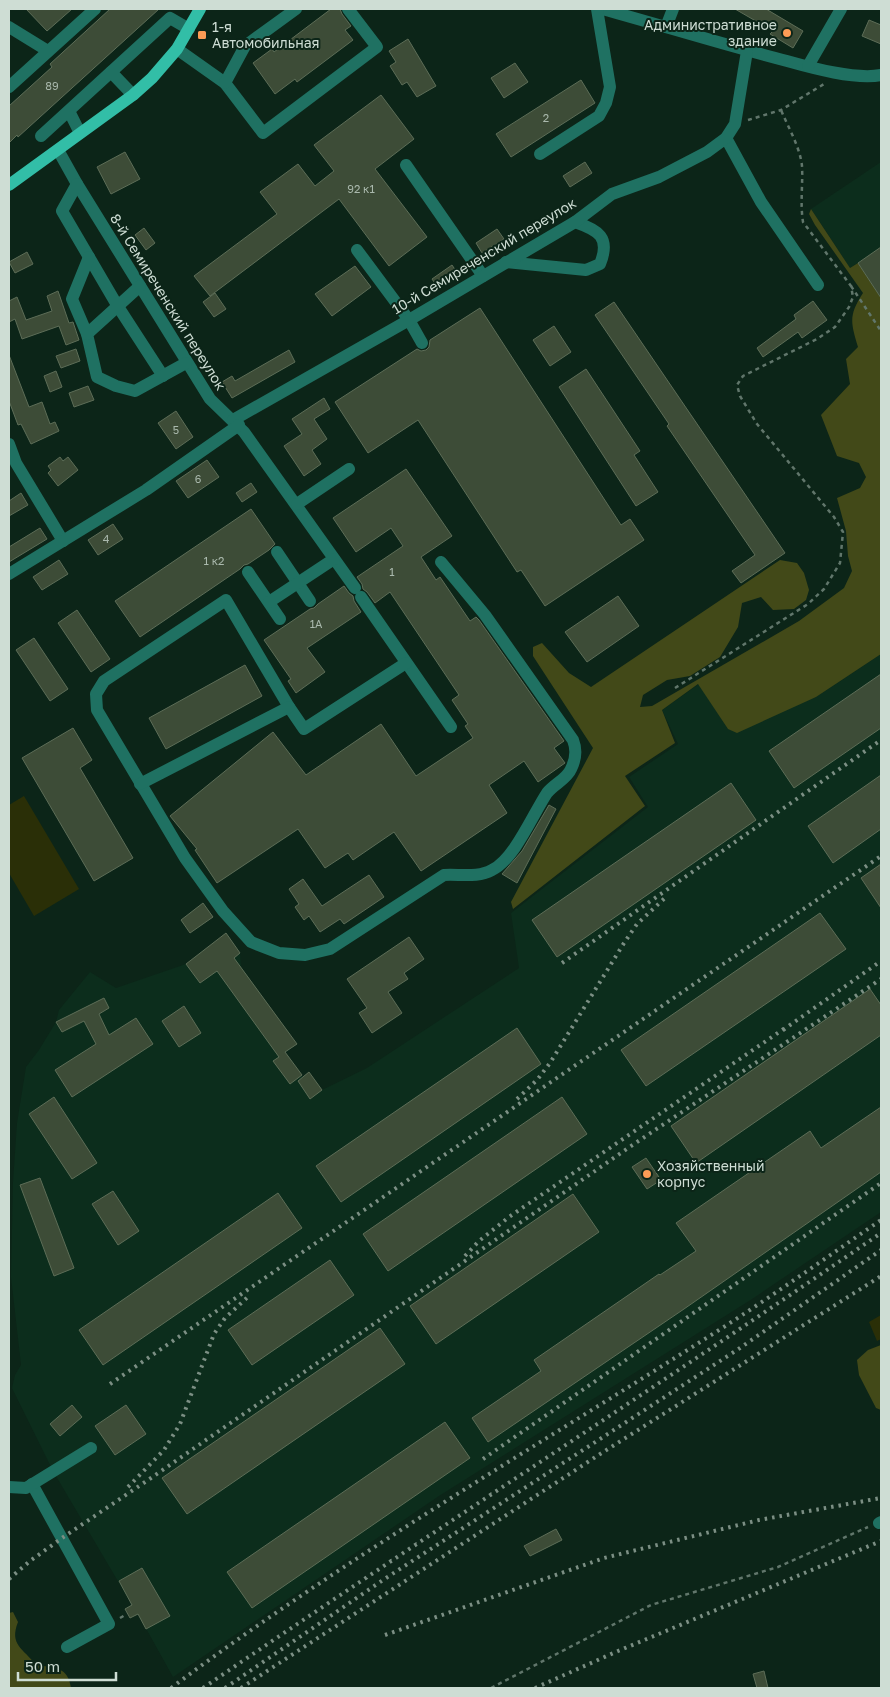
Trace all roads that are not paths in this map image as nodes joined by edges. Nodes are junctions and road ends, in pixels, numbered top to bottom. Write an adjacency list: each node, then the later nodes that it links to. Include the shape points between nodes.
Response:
1 (95, 9): 13 (street)
2 (200, 9): 11 (main road)
3 (296, 9): 18 (street, via 245,46)
4 (348, 9): 18 (street, via 377,47 263,133)
5 (597, 9): 26 (street, via 610,87 606,103 599,116)
6 (602, 9): 10 (street)
7 (673, 9): 10 (street)
8 (841, 9): 15 (street)
9 (9, 27): 13 (street)
10 (666, 27): 14 (street)
11 (189, 29): 12 (main road); 16 (street, via 170,18)
12 (177, 49): 18 (street); 20 (main road)
13 (48, 51): 19 (street)
14 (747, 51): 15 (street); 24 (street, 10-й Семиреченский переулок, via 735,124)
15 (808, 66): 17 (street, via 839,73)
16 (112, 72): 20 (street); 21 (street)
17 (878, 76)
18 (225, 84)
19 (9, 87)
20 (133, 95): 22 (main road)
21 (70, 111): 22 (street); 23 (street)
22 (80, 133): 25 (main road)
23 (41, 136)
24 (726, 138): 30 (street, 10-й Семиреченский переулок, via 707,152 659,177 612,194); 35 (street, via 761,202)
25 (58, 150): 28 (street, 8-й Семиреченский переулок); 29 (main road)
26 (540, 154)
27 (406, 165): 34 (street)
28 (77, 184): 32 (street, via 62,211); 36 (street, 8-й Семиреченский переулок)
29 (9, 185)
30 (575, 222): 33 (street, 10-й Семиреченский переулок); 33 (street, via 592,228 602,237 605,252 600,264 586,270)
31 (357, 250): 38 (street)
32 (90, 258): 37 (street); 39 (street, via 72,300)
33 (506, 262): 34 (street, 10-й Семиреченский переулок)
34 (483, 276): 38 (street, 10-й Семиреченский переулок)
35 (818, 285)
36 (140, 286): 37 (street); 41 (street, 8-й Семиреченский переулок)
37 (117, 305): 39 (street); 42 (street)
38 (409, 320): 40 (street); 43 (street, 10-й Семиреченский переулок)
39 (87, 334): 42 (street, via 97,377 135,391)
40 (422, 343)
41 (186, 363): 42 (street); 43 (street, 8-й Семиреченский переулок, via 218,409)
42 (163, 376)
43 (236, 422): 46 (street, 8-й Семиреченский переулок); 47 (street, 10-й Семиреченский переулок, via 146,490)
44 (9, 444): 47 (street, via 16,463)
45 (349, 469): 46 (street)
46 (297, 504): 49 (street, 8-й Семиреченский переулок)
47 (63, 541): 52 (street, 10-й Семиреченский переулок)
48 (277, 552): 53 (street)
49 (334, 558): 53 (street); 57 (street, 8-й Семиреченский переулок)
50 (441, 562): 60 (street, via 485,615 576,747 570,771 548,792 510,855 494,870 477,876 444,875 330,949 306,954 279,953 251,942 223,911 185,858)
51 (248, 572): 55 (street)
52 (9, 574)
53 (298, 583): 54 (street); 55 (street)
54 (310, 601)
55 (269, 602): 56 (street)
56 (280, 619)
57 (406, 663): 58 (street, via 304,729); 59 (street, 8-й Семиреченский переулок)
58 (289, 707): 60 (street); 60 (street, via 226,600 104,681 96,694 97,710)
59 (451, 727)
60 (140, 784)
61 (91, 1448): 62 (street)
62 (29, 1486): 63 (street); 64 (street, via 110,1624)
63 (9, 1487)
64 (66, 1647)

